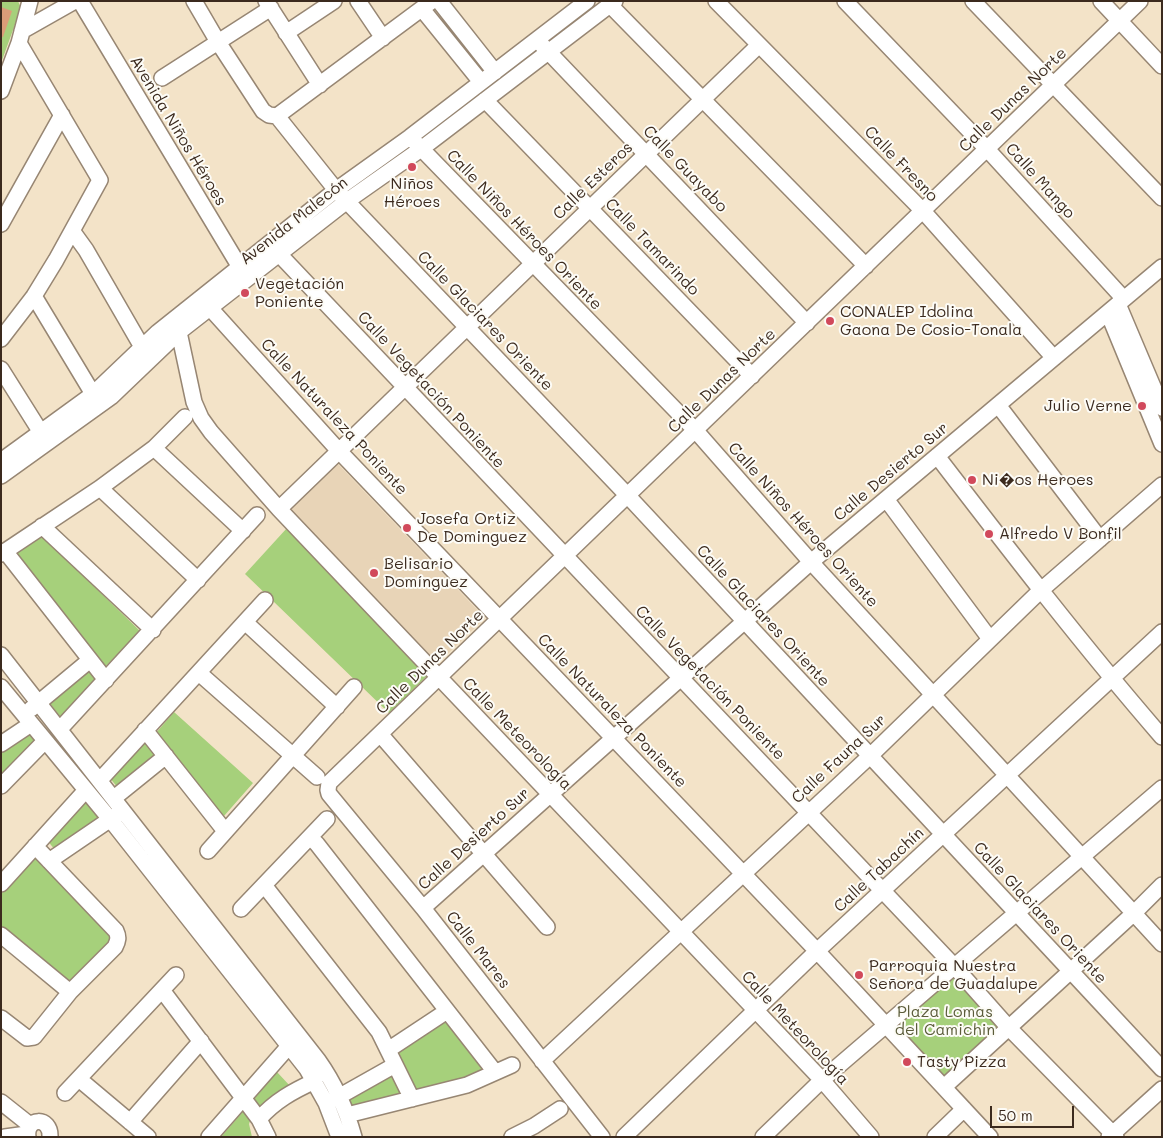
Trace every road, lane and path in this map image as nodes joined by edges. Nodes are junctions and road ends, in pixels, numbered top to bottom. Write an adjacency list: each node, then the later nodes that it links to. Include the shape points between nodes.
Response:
1 (30, 1): 19 (street)
2 (75, 1): 19 (street)
3 (80, 1): 51 (street, Avenida Niños Héroes)
4 (194, 1): 22 (street, Calle Glaciares Oriente)
5 (334, 1): 18 (street)
6 (358, 1): 20 (street)
7 (439, 1): 26 (street)
8 (586, 1): 21 (street, Avenida Malecón)
9 (716, 1): 23 (street, Calle Fresno)
10 (845, 1): 38 (street, Calle Mango)
11 (973, 1): 29 (street)
12 (1101, 1): 17 (street)
13 (1140, 1): 17 (street, Calle Dunas Norte)
14 (612, 3): 24 (street, Avenida Malecón); 33 (street)
15 (268, 5): 18 (street); 22 (street)
16 (427, 5): 20 (street); 28 (street)
17 (1120, 20): 25 (street); 29 (street, Calle Dunas Norte)
18 (286, 33): 30 (street)
19 (20, 37): 31 (street); 34 (street)
20 (383, 38): 30 (street)
21 (537, 39): 24 (street, Calle Guayabo); 26 (street, Avenida Malecón)
22 (218, 42): 27 (street); 35 (street, Calle Glaciares Oriente, via 264,111)
23 (759, 45): 33 (street, Calle Esteros); 44 (street, Calle Fresno)
24 (548, 52): 32 (street, Avenida Malecón); 39 (street, Calle Guayabo)
25 (1162, 66)
26 (495, 72): 28 (street, Avenida Malecón)
27 (162, 78)
28 (481, 82): 36 (street, Avenida Malecón)
29 (1054, 85): 38 (street, Calle Dunas Norte); 41 (street)
30 (320, 86): 35 (street)
31 (1, 91)
32 (485, 100): 37 (street, Avenida Malecón); 43 (street, Calle Tamarindo)
33 (703, 100): 39 (street, Calle Esteros); 49 (street)
34 (62, 115): 45 (street); 46 (street, via 99,183)
35 (277, 116): 40 (street, Calle Glaciares Oriente)
36 (410, 137): 37 (street, Calle Niños Héroes Oriente); 40 (street, Avenida Malecón)
37 (421, 149): 42 (street, Avenida Malecón); 48 (street, Calle Niños Héroes Oriente)
38 (987, 149): 44 (street, Calle Dunas Norte); 53 (street, Calle Mango)
39 (646, 154): 43 (street, Calle Esteros); 55 (street, Calle Guayabo)
40 (336, 190): 42 (street, Calle Glaciares Oriente); 51 (street, Avenida Malecón)
41 (1162, 198)
42 (347, 201): 47 (street, Avenida Malecón); 56 (street, Calle Glaciares Oriente)
43 (590, 208): 48 (street, Calle Esteros); 62 (street, Calle Tamarindo)
44 (922, 211): 49 (street, Calle Dunas Norte); 60 (street, Calle Fresno)
45 (1, 224)
46 (72, 232): 52 (street); 59 (street, via 86,250)
47 (279, 254): 51 (street, Avenida Malecón); 63 (street, Calle Vegetación Poniente)
48 (533, 264): 56 (street, Calle Esteros); 68 (street, Calle Niños Héroes Oriente)
49 (866, 266): 55 (street, Calle Dunas Norte)
50 (1162, 267): 53 (street, Calle Desierto Sur)
51 (244, 273): 54 (street, Avenida Malecón); 59 (street, Avenida Malecón, via 158,332)
52 (34, 296): 58 (street); 64 (street)
53 (1117, 305): 60 (street, Calle Desierto Sur); 66 (street); 70 (street)
54 (210, 308): 57 (street, Avenida Malecón); 72 (street, Calle Naturaleza Poniente)
55 (807, 323): 62 (street, Calle Dunas Norte)
56 (467, 327): 63 (street, Calle Esteros); 78 (street, Calle Glaciares Oriente)
57 (179, 332): 75 (street, Avenida Malecón, via 111,397); 80 (street, Calle Meteorología, via 194,402 201,418)
58 (1, 339)
59 (142, 347): 64 (street, Avenida Malecón)
60 (1054, 358): 65 (street, Calle Desierto Sur)
61 (1, 369): 69 (street)
62 (752, 376): 68 (street, Calle Dunas Norte)
63 (405, 387): 72 (street, Calle Esteros); 86 (street, Calle Vegetación Poniente)
64 (93, 394): 69 (street, Avenida Malecón)
65 (998, 405): 73 (street, Calle Desierto Sur); 84 (street)
66 (1162, 408)
67 (185, 417): 71 (street)
68 (696, 431): 78 (street, Calle Dunas Norte); 87 (street, Calle Niños Héroes Oriente)
69 (40, 432): 74 (street, Avenida Malecón)
70 (1162, 444)
71 (154, 448): 77 (street); 83 (street)
72 (339, 451): 80 (street, Calle Esteros); 91 (street, Calle Naturaleza Poniente)
73 (937, 456): 79 (street, Calle Desierto Sur); 89 (street)
74 (1, 461)
75 (1, 476)
76 (1162, 485): 84 (street, Calle Fauna Sur)
77 (100, 488): 82 (street); 88 (street)
78 (628, 496): 86 (street, Calle Dunas Norte); 92 (street, Calle Glaciares Oriente)
79 (886, 498): 87 (street, Calle Desierto Sur); 96 (street)
80 (278, 510): 100 (street, Calle Meteorología)
81 (257, 515): 83 (street)
82 (42, 526): 85 (street); 94 (street)
83 (243, 531): 88 (street)
84 (1100, 538): 89 (street, Calle Fauna Sur)
85 (3, 552): 98 (street)
86 (565, 556): 91 (street, Calle Dunas Norte); 101 (street, Calle Vegetación Poniente)
87 (811, 562): 92 (street, Calle Desierto Sur); 106 (street, Calle Niños Héroes Oriente)
88 (198, 580): 94 (street)
89 (1040, 591): 96 (street, Calle Fauna Sur); 102 (street)
90 (266, 600): 93 (street)
91 (500, 619): 100 (street, Calle Dunas Norte); 114 (street, Calle Naturaleza Poniente)
92 (744, 621): 101 (street, Calle Desierto Sur); 119 (street, Calle Glaciares Oriente)
93 (245, 622): 99 (street); 108 (street)
94 (153, 630): 103 (street)
95 (1162, 632): 102 (street, Calle Tabachín)
96 (990, 639): 106 (street, Calle Fauna Sur)
97 (1, 654): 107 (street)
98 (90, 660): 103 (street); 107 (street)
99 (199, 673): 111 (street); 118 (street, Calle Mares)
100 (439, 678): 112 (street, Calle Dunas Norte); 126 (street, Calle Meteorología)
101 (681, 678): 114 (street, Calle Desierto Sur); 129 (street, Calle Vegetación Poniente)
102 (1111, 679): 113 (street); 120 (street, Calle Tabachín)
103 (106, 680): 110 (street)
104 (1, 687): 109 (street)
105 (354, 687): 108 (street)
106 (934, 694): 119 (street, Calle Fauna Sur); 120 (street, Calle Niños Héroes Oriente)
107 (39, 703): 109 (street); 110 (street)
108 (337, 707): 118 (street)
109 (27, 720): 115 (street); 116 (street)
110 (60, 729): 121 (street)
111 (146, 730): 117 (street); 121 (street)
112 (380, 734): 122 (street, Calle Dunas Norte, via 331,780); 137 (street)
113 (1162, 737)
114 (613, 738): 126 (street, Calle Desierto Sur); 140 (street, Calle Naturaleza Poniente)
115 (45, 741): 123 (street); 125 (street)
116 (1, 744)
117 (166, 756): 127 (street); 132 (street)
118 (293, 756): 122 (street, Calle Mares); 132 (street)
119 (870, 756): 129 (street, Calle Fauna Sur); 133 (street, Calle Glaciares Oriente)
120 (1008, 775): 133 (street, Calle Tabachín); 138 (street, Calle Niños Héroes Oriente)
121 (100, 780): 127 (street)
122 (322, 782): 145 (street, Calle Mares)
123 (1, 786)
124 (1162, 788): 138 (street)
125 (86, 790): 130 (street); 135 (street)
126 (550, 794): 137 (street, Calle Desierto Sur); 152 (street, Calle Meteorología)
127 (114, 798): 128 (street)
128 (124, 810): 130 (street); 149 (street)
129 (809, 812): 140 (street, Calle Fauna Sur); 144 (street, Calle Vegetación Poniente)
130 (110, 819): 139 (street); 150 (street)
131 (327, 819): 134 (street)
132 (225, 832): 136 (street)
133 (943, 835): 144 (street, Calle Tabachín); 147 (street, Calle Glaciares Oriente)
134 (310, 837): 142 (street); 162 (street)
135 (35, 846): 139 (street); 141 (street)
136 (208, 851)
137 (482, 854): 145 (street, Calle Desierto Sur); 151 (street)
138 (1082, 856): 147 (street); 148 (street, Calle Niños Héroes Oriente)
139 (49, 861): 160 (street, via 118,935 115,947)
140 (743, 874): 152 (street, Calle Fauna Sur); 155 (street, Calle Naturaleza Poniente)
141 (1, 884)
142 (264, 885): 146 (street); 168 (street, via 379,1032)
143 (1162, 885): 148 (street)
144 (883, 890): 155 (street, Calle Tabachín); 156 (street, Calle Vegetación Poniente)
145 (423, 908): 169 (street, Calle Mares)
146 (241, 909)
147 (1016, 913): 156 (street); 157 (street, Calle Glaciares Oriente)
148 (1134, 913): 154 (street, Calle Niños Héroes Oriente); 157 (street)
149 (206, 915): 150 (street); 180 (street, via 318,1060)
150 (193, 925): 167 (street)
151 (547, 927)
152 (680, 932): 161 (street, Calle Meteorología); 169 (street, Calle Fauna Sur)
153 (1, 935): 160 (street)
154 (1162, 944)
155 (816, 951): 161 (street, Calle Tabachín); 164 (street, Calle Naturaleza Poniente)
156 (954, 966): 164 (street); 165 (street, Calle Vegetación Poniente)
157 (1070, 971): 165 (street); 172 (street, Calle Glaciares Oriente)
158 (176, 975): 159 (street)
159 (162, 990): 166 (street); 174 (street)
160 (70, 992): 163 (street, via 30,1039)
161 (755, 1010): 175 (street, Calle Meteorología); 201 (street, Calle Tabachín)
162 (447, 1011): 168 (street); 173 (street)
163 (1, 1018)
164 (886, 1025): 175 (street); 177 (street, Calle Naturaleza Poniente)
165 (1009, 1028): 177 (street); 193 (street, Calle Vegetación Poniente)
166 (200, 1041): 182 (street); 189 (street)
167 (289, 1046): 176 (street); 182 (street)
168 (388, 1050): 170 (street)
169 (542, 1061): 200 (street, Calle Mares)
170 (395, 1065): 180 (street); 183 (street)
171 (512, 1065): 173 (street)
172 (1162, 1069)
173 (495, 1072): 183 (street, via 467,1085)
174 (79, 1079): 179 (street); 189 (street)
175 (822, 1080): 202 (street); 203 (street, Calle Meteorología)
176 (315, 1081): 181 (street); 188 (street, via 284,1096)
177 (944, 1087): 186 (street, Calle Naturaleza Poniente)
178 (1162, 1089): 193 (street)
179 (65, 1093)
180 (338, 1093): 181 (street); 187 (street)
181 (322, 1095): 192 (street, via 334,1121)
182 (244, 1097): 188 (street); 197 (street)
183 (412, 1099): 187 (street)
184 (1, 1102): 191 (street)
185 (560, 1109): 190 (street)
186 (964, 1109): 204 (street); 205 (street, Calle Naturaleza Poniente)
187 (347, 1115): 192 (street)
188 (259, 1118): 198 (street)
189 (130, 1122): 196 (street)
190 (539, 1131): 199 (street)
191 (28, 1132): 194 (street); 195 (street, via 39,1122 45,1123)
192 (346, 1136)
193 (1113, 1136)
194 (5, 1137)
195 (50, 1137)
196 (148, 1137)
197 (209, 1137)
198 (268, 1137)
199 (512, 1137)
200 (602, 1137)
201 (624, 1137)
202 (763, 1137)
203 (871, 1137)
204 (935, 1137)
205 (990, 1137)

